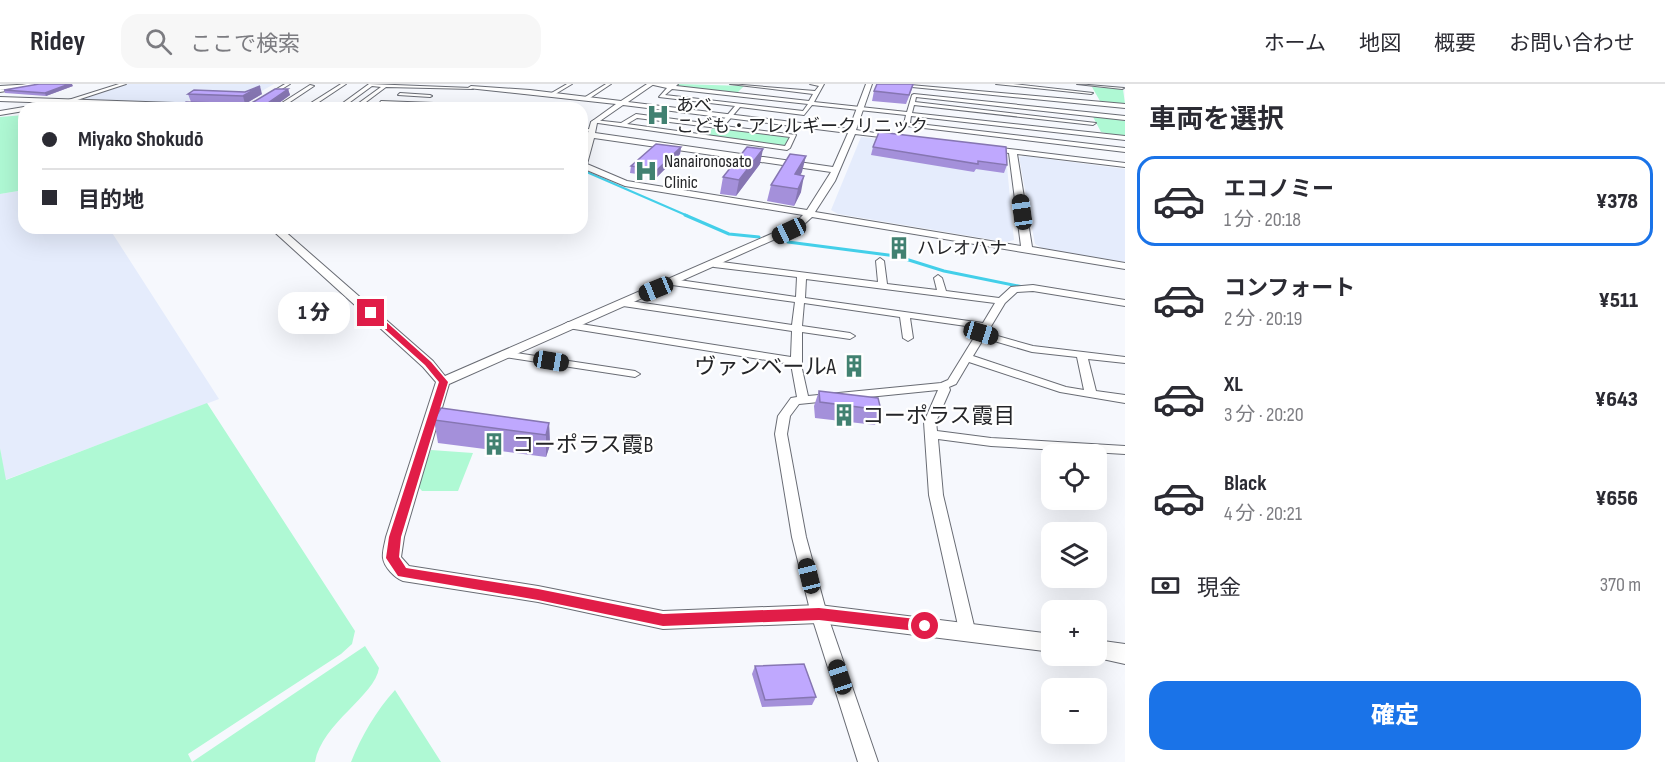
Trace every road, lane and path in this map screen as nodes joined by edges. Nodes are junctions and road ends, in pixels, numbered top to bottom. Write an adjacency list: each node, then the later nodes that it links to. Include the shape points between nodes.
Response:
1 (12, 84): 27 (highway)
2 (30, 84): 27 (highway)
3 (39, 84): 27 (street)
4 (46, 84): 27 (street)
5 (99, 84): 39 (street)
6 (124, 84): 40 (street)
7 (288, 84): 36 (street)
8 (344, 84): 44 (street)
9 (357, 84): 20 (street)
10 (570, 84): 32 (street)
11 (609, 84): 38 (street)
12 (651, 84): 25 (street); 49 (street)
13 (732, 84): 29 (street)
14 (812, 84): 29 (street, via 822,85)
15 (869, 84): 56 (street)
16 (902, 84): 33 (street)
17 (1000, 84): 30 (street); 33 (street)
18 (1078, 84): 23 (street)
19 (1116, 84): 28 (street)
20 (371, 85): 21 (street); 45 (street)
21 (391, 85): 22 (street); 46 (street)
22 (424, 85): 26 (street); 34 (street)
23 (1088, 85): 28 (street); 30 (street)
24 (312, 86): 43 (street)
25 (674, 86): 50 (street); 54 (street, via 661,96)
26 (472, 87): 32 (street); 48 (street)
27 (0, 89)
28 (1124, 89)
29 (816, 93): 50 (street)
30 (1091, 93): 51 (street)
31 (400, 94): 34 (street)
32 (550, 94): 38 (street)
33 (1003, 94): 51 (street); 53 (street)
34 (413, 95): 35 (street); 47 (street)
35 (430, 96)
36 (262, 98)
37 (0, 99): 39 (street)
38 (585, 99): 49 (street)
39 (56, 101): 40 (street)
40 (70, 101): 41 (street); 42 (street)
41 (65, 102)
42 (82, 102)
43 (287, 102)
44 (316, 102)
45 (347, 102)
46 (364, 102)
47 (405, 102)
48 (462, 102)
49 (624, 103): 61 (street); 67 (street)
50 (811, 103): 54 (street, via 804,113); 56 (street)
51 (1097, 103): 55 (street)
52 (912, 104): 53 (street, via 914,95); 60 (street); 63 (street)
53 (1003, 104): 59 (street)
54 (739, 105): 61 (street)
55 (1125, 106)
56 (859, 108): 60 (street); 66 (street)
57 (18, 110): 58 (street)
58 (0, 113)
59 (1087, 113): 62 (street); 63 (street)
60 (909, 114): 68 (street, via 907,124); 69 (street)
61 (730, 117): 65 (street); 66 (street)
62 (1125, 118)
63 (1093, 123): 69 (street)
64 (622, 125): 65 (street, via 636,116); 67 (street); 71 (street)
65 (720, 127): 71 (street, via 794,136 787,148)
66 (852, 131): 70 (street); 79 (street)
67 (588, 134): 74 (street)
68 (1011, 136): 75 (street); 76 (street)
69 (1100, 136): 72 (street)
70 (902, 137)
71 (710, 138): 74 (street)
72 (1125, 138)
73 (980, 147): 76 (street)
74 (697, 150): 79 (street)
75 (1125, 150)
76 (1013, 151): 77 (street); 82 (street)
77 (1125, 165)
78 (588, 167): 80 (street, via 625,183)
79 (834, 170): 80 (street)
80 (812, 214): 82 (street); 84 (street, via 789,231)
81 (282, 234): 107 (street, via 428,364)
82 (1027, 250): 85 (street)
83 (880, 261): 89 (street)
84 (714, 264): 86 (street); 88 (street)
85 (1125, 266)
86 (802, 275): 89 (street); 91 (street)
87 (938, 278): 90 (street)
88 (672, 282): 91 (street); 93 (street)
89 (883, 285): 90 (street)
90 (942, 293): 92 (street)
91 (801, 300): 95 (street); 97 (street)
92 (1001, 300): 94 (street, via 1008,292 1022,288); 98 (street)
93 (623, 303): 96 (street); 97 (street)
94 (1125, 303)
95 (904, 314): 98 (street); 100 (street)
96 (568, 325): 101 (street); 105 (street)
97 (798, 328): 99 (street); 105 (street)
98 (983, 330): 102 (street, via 1032,349); 103 (street)
99 (850, 336)
100 (908, 338)
101 (503, 354): 106 (street); 107 (street)
102 (1082, 356): 104 (street); 109 (street)
103 (967, 358): 108 (street, via 952,382); 109 (street)
104 (1125, 360)
105 (795, 361): 111 (street)
106 (634, 374)
107 (443, 382): 114 (street, via 395,537 392,558 403,573 538,594 663,620)
108 (943, 386): 111 (street); 112 (street, via 930,422)
109 (1091, 395): 110 (street)
110 (1125, 399)
111 (804, 400): 114 (street, via 795,401 784,416 781,434 799,537)
112 (931, 434): 113 (street); 115 (street, via 936,495)
113 (1125, 450)
114 (819, 614): 115 (street); 119 (street)
115 (967, 630): 116 (street)
116 (1041, 641)
117 (1107, 651): 118 (street)
118 (1125, 654)
119 (868, 762)

